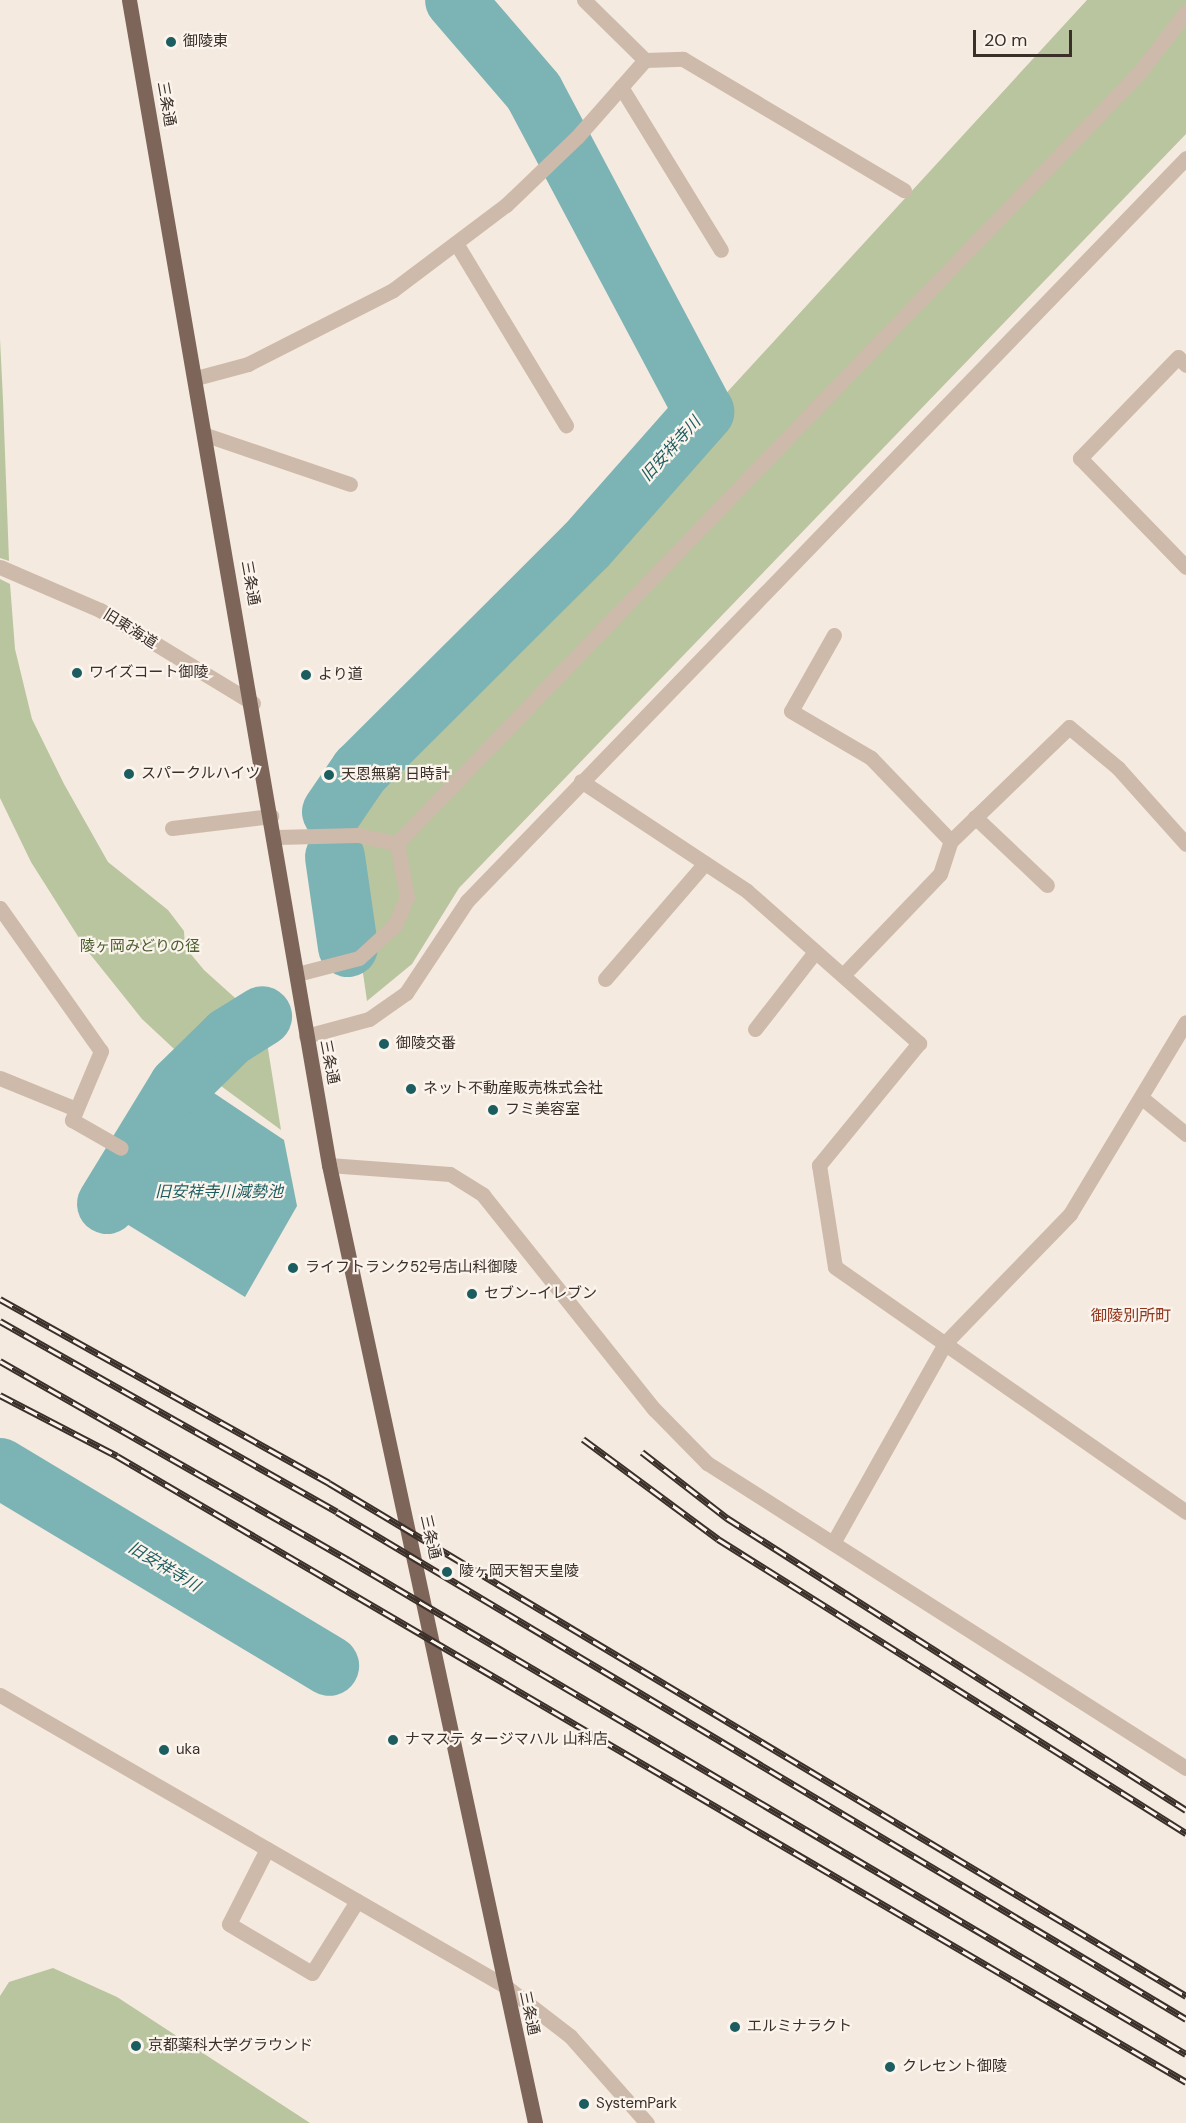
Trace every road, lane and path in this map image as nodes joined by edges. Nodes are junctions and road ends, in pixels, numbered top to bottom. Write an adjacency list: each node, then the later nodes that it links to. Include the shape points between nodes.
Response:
1 (129, 0): 11 (main road, 三条通)
2 (584, 0): 4 (street)
3 (1186, 12): 25 (street, via 1139,73)
4 (645, 60): 5 (street); 7 (street, via 683,59)
5 (621, 87): 8 (street, via 558,156); 9 (street)
6 (1186, 158): 19 (street)
7 (904, 190)
8 (456, 243): 11 (street, via 393,290 248,364); 12 (street)
9 (721, 250)
10 (1186, 365): 15 (street, via 1178,357 1080,458)
11 (196, 378): 13 (main road, 三条通)
12 (566, 425)
13 (206, 435): 14 (street); 18 (main road, 三条通)
14 (350, 484)
15 (1184, 561)
16 (0, 567): 18 (street, 旧東海道, via 100,610)
17 (834, 634): 24 (street, via 791,711 871,758)
18 (253, 703): 20 (main road, 三条通)
19 (581, 781): 27 (street); 36 (street, via 466,901 406,993 369,1019)
20 (271, 816): 22 (street); 23 (main road, 三条通)
21 (975, 817): 24 (street); 26 (street, via 1069,727 1118,768); 28 (street)
22 (172, 828)
23 (276, 837): 25 (street, via 358,835); 31 (main road, 三条通)
24 (951, 841): 32 (street, via 940,874)
25 (397, 843): 31 (street, via 407,897 395,925 358,958)
26 (1186, 844)
27 (705, 863): 30 (street, via 747,891); 33 (street)
28 (1047, 885)
29 (0, 908): 39 (street, via 101,1051)
30 (815, 952): 32 (street); 35 (street)
31 (297, 974): 36 (main road, 三条通)
32 (843, 975): 43 (street, via 919,1043 819,1166 835,1266)
33 (605, 979)
34 (1186, 1022): 38 (street)
35 (755, 1029)
36 (306, 1036): 42 (main road, 三条通)
37 (0, 1078): 39 (street)
38 (1142, 1098): 40 (street); 43 (street, via 1070,1214)
39 (76, 1109): 41 (street, via 72,1120)
40 (1186, 1134)
41 (121, 1148)
42 (329, 1165): 45 (street, via 450,1174 483,1195 654,1409 707,1463); 50 (main road, 三条通)
43 (946, 1342): 44 (street); 45 (street)
44 (1186, 1512)
45 (832, 1543): 47 (street)
46 (0, 1695): 48 (street)
47 (1186, 1768)
48 (267, 1849): 49 (street); 49 (street, via 229,1924 312,1974)
49 (357, 1901): 50 (street)
50 (505, 1986): 51 (main road, 三条通); 52 (street, via 570,2036)
51 (535, 2123)
52 (647, 2123)

